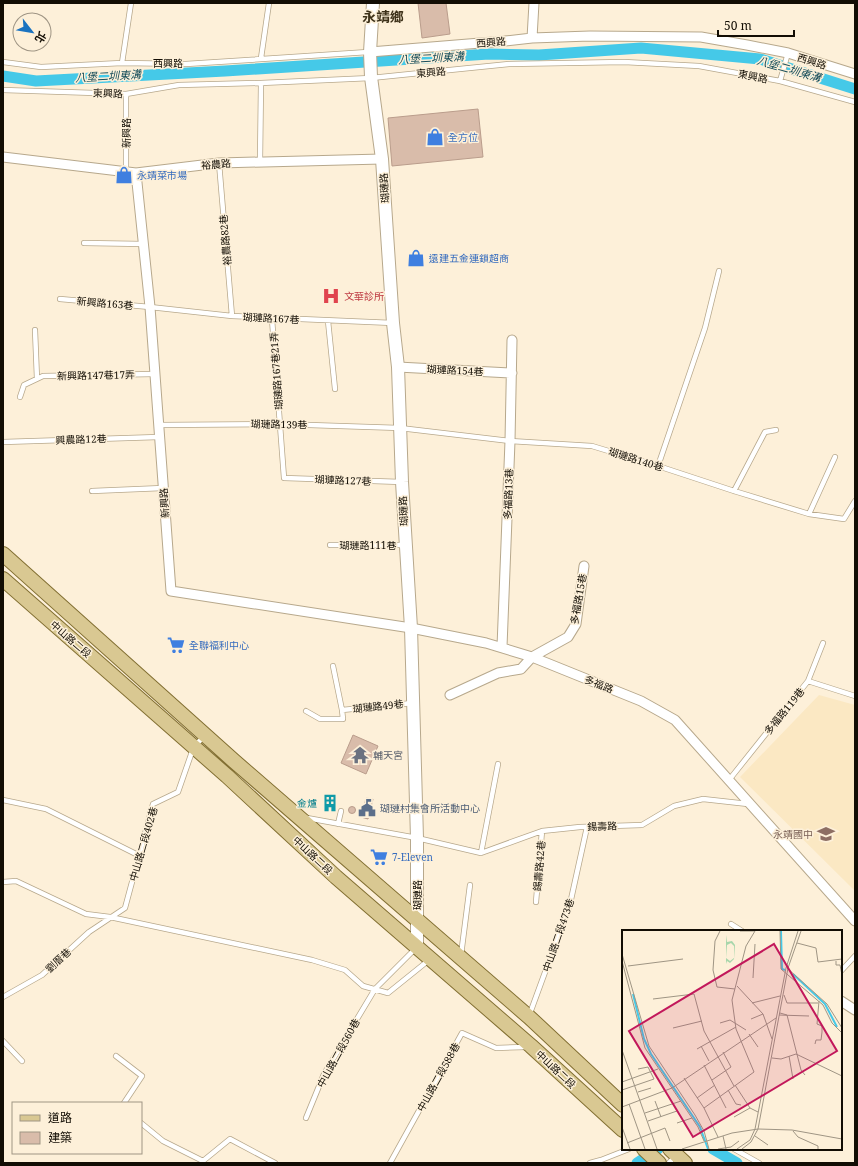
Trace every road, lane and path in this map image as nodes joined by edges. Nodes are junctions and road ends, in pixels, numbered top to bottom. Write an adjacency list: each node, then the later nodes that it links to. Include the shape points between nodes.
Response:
1 (131, 3): 11 (lane)
2 (266, 3): 3 (lane)
3 (269, 3): 9 (lane)
4 (373, 3): 7 (street)
5 (534, 3): 6 (street)
6 (532, 38): 7 (street, 西興路); 8 (street, 西興路, via 701,37)
7 (370, 52): 9 (lane, 西興路); 13 (street, 瑚璉路)
8 (788, 53): 12 (street, 西興路); 14 (lane)
9 (262, 58): 11 (lane, 西興路, via 186,64)
10 (3, 62): 11 (lane, 西興路, via 41,68)
11 (122, 63)
12 (855, 74)
13 (371, 77): 14 (lane, 東興路, via 508,64 624,62 699,66); 15 (lane, 東興路); 20 (street, 瑚璉路)
14 (780, 81): 18 (lane, 東興路)
15 (261, 83): 17 (lane, 東興路, via 179,85); 21 (lane)
16 (3, 90): 17 (lane, 東興路)
17 (126, 94): 23 (lane, 新興路)
18 (855, 102)
19 (3, 157): 23 (street, 裕農路)
20 (382, 159): 21 (street, 裕農路); 33 (street, 瑚璉路)
21 (260, 162): 22 (street, 裕農路)
22 (219, 163): 24 (street, 裕農路); 30 (lane, 裕農路82巷)
23 (126, 172): 24 (street, 裕農路)
24 (136, 173): 26 (street, 新興路)
25 (84, 243): 26 (lane)
26 (144, 244): 29 (street, 新興路)
27 (719, 271): 50 (lane, via 705,328)
28 (60, 299): 29 (lane, 新興路163巷)
29 (150, 307): 30 (lane, 瑚璉路167巷); 38 (street, 新興路)
30 (232, 316): 31 (lane, 瑚璉路167巷)
31 (272, 318): 32 (lane, 瑚璉路167巷); 42 (lane, 瑚璉路167巷21弄)
32 (328, 321): 33 (lane, 瑚璉路167巷); 40 (lane)
33 (393, 323): 36 (street, 瑚璉路)
34 (35, 330): 39 (lane)
35 (512, 340): 37 (street, 多福路13巷)
36 (398, 367): 37 (street, 瑚璉路154巷); 44 (street, 瑚璉路)
37 (512, 373): 47 (street, 多福路13巷)
38 (155, 374): 39 (lane, 新興路147巷17弄, via 43,376); 43 (street, 新興路)
39 (37, 379): 41 (lane, 新興路147巷17弄, via 24,385)
40 (335, 389)
41 (20, 397)
42 (280, 424): 43 (lane, 瑚璉路139巷); 44 (lane, 瑚璉路139巷); 51 (lane, 瑚璉路167巷21弄)
43 (158, 425): 46 (street, 新興路)
44 (400, 428): 47 (lane, 瑚璉路140巷); 52 (street, 瑚璉路)
45 (776, 430): 55 (lane, via 765,432)
46 (159, 436): 48 (lane, 興農路12巷); 53 (street, 新興路)
47 (510, 441): 50 (lane, 瑚璉路140巷, via 592,446); 65 (street, 多福路13巷)
48 (3, 442)
49 (835, 457): 57 (lane)
50 (658, 466): 55 (lane, 瑚璉路140巷)
51 (284, 478): 52 (lane, 瑚璉路127巷)
52 (402, 482): 59 (street, 瑚璉路)
53 (163, 488): 54 (lane); 63 (street, 新興路, via 171,591)
54 (92, 490)
55 (734, 491): 57 (lane, 瑚璉路140巷)
56 (855, 501): 57 (lane, 瑚璉路140巷, via 844,519)
57 (808, 514)
58 (330, 545): 59 (lane, 瑚璉路111巷)
59 (405, 545): 63 (street, 瑚璉路)
60 (3, 554): 74 (main road, 中山路二段)
61 (584, 566): 66 (street, 多福路15巷, via 576,624 568,637)
62 (3, 579): 75 (main road, 中山路二段)
63 (411, 628): 65 (street, 多福路); 71 (street, 瑚璉路)
64 (823, 643): 68 (lane)
65 (502, 647): 66 (street, 多福路)
66 (532, 657): 69 (street, 多福路15巷, via 521,669 498,673); 77 (street, 多福路, via 641,701 675,720)
67 (333, 666): 72 (lane, 瑚璉路49巷)
68 (808, 680): 70 (lane, 多福路119巷); 77 (lane, 多福路119巷)
69 (450, 695)
70 (855, 696)
71 (413, 703): 72 (lane, 瑚璉路49巷); 85 (street, 瑚璉路)
72 (342, 710): 73 (lane, 瑚璉路49巷, via 343,719 320,719)
73 (306, 711)
74 (205, 736): 75 (lane, 中山路二段402巷); 81 (main road, 中山路二段)
75 (194, 746): 87 (lane, 中山路二段402巷, via 178,792 153,804); 96 (main road, 中山路二段, via 336,877)
76 (498, 764): 86 (lane)
77 (729, 780): 79 (street, 多福路)
78 (3, 800): 87 (lane, via 46,809)
79 (751, 804): 83 (lane, 錫壽路, via 703,799 674,806 642,824); 93 (street)
80 (341, 811): 82 (lane)
81 (297, 816): 82 (lane); 92 (main road, 中山路二段)
82 (338, 824): 85 (lane)
83 (587, 827): 84 (lane, 錫壽路); 105 (lane, 中山路二段473巷, via 570,904)
84 (542, 830): 86 (lane, 錫壽路); 90 (lane, 錫壽路42巷)
85 (417, 838): 86 (lane); 92 (street, 瑚璉路)
86 (481, 853)
87 (140, 856): 91 (lane, 中山路二段402巷, via 125,908)
88 (3, 882): 91 (lane, via 16,881 86,914)
89 (470, 885): 99 (lane)
90 (536, 902)
91 (110, 917): 101 (lane, via 312,960 345,970 363,986); 102 (lane, 劉厝巷, via 89,932 42,975)
92 (417, 921): 96 (street, 瑚璉路); 99 (main road, 中山路二段)
93 (855, 921)
94 (731, 924): 95 (lane)
95 (740, 930)
96 (417, 946): 98 (main road, 中山路二段); 101 (lane, 中山路二段560巷)
97 (855, 956): 100 (lane)
98 (431, 958): 101 (lane, via 388,993); 107 (main road, 中山路二段)
99 (461, 959): 105 (main road, 中山路二段)
100 (842, 970)
101 (375, 989): 112 (lane, 中山路二段560巷, via 324,1074)
102 (3, 997)
103 (842, 1002): 104 (street)
104 (855, 1010)
105 (529, 1017): 111 (main road, 中山路二段)
106 (3, 1041): 109 (lane)
107 (532, 1046): 114 (main road, 中山路二段); 120 (lane, 中山路二段588巷, via 496,1048 462,1033)
108 (116, 1056): 110 (lane, via 142,1076)
109 (22, 1061)
110 (125, 1102)
111 (622, 1104)
112 (306, 1118)
113 (142, 1124): 119 (lane, via 163,1141 204,1161 230,1139)
114 (622, 1129)
115 (626, 1150): 121 (lane)
116 (646, 1150): 118 (main road)
117 (736, 1150): 122 (lane)
118 (669, 1159)
119 (275, 1163)
120 (390, 1163)
121 (590, 1163)
122 (758, 1163)

